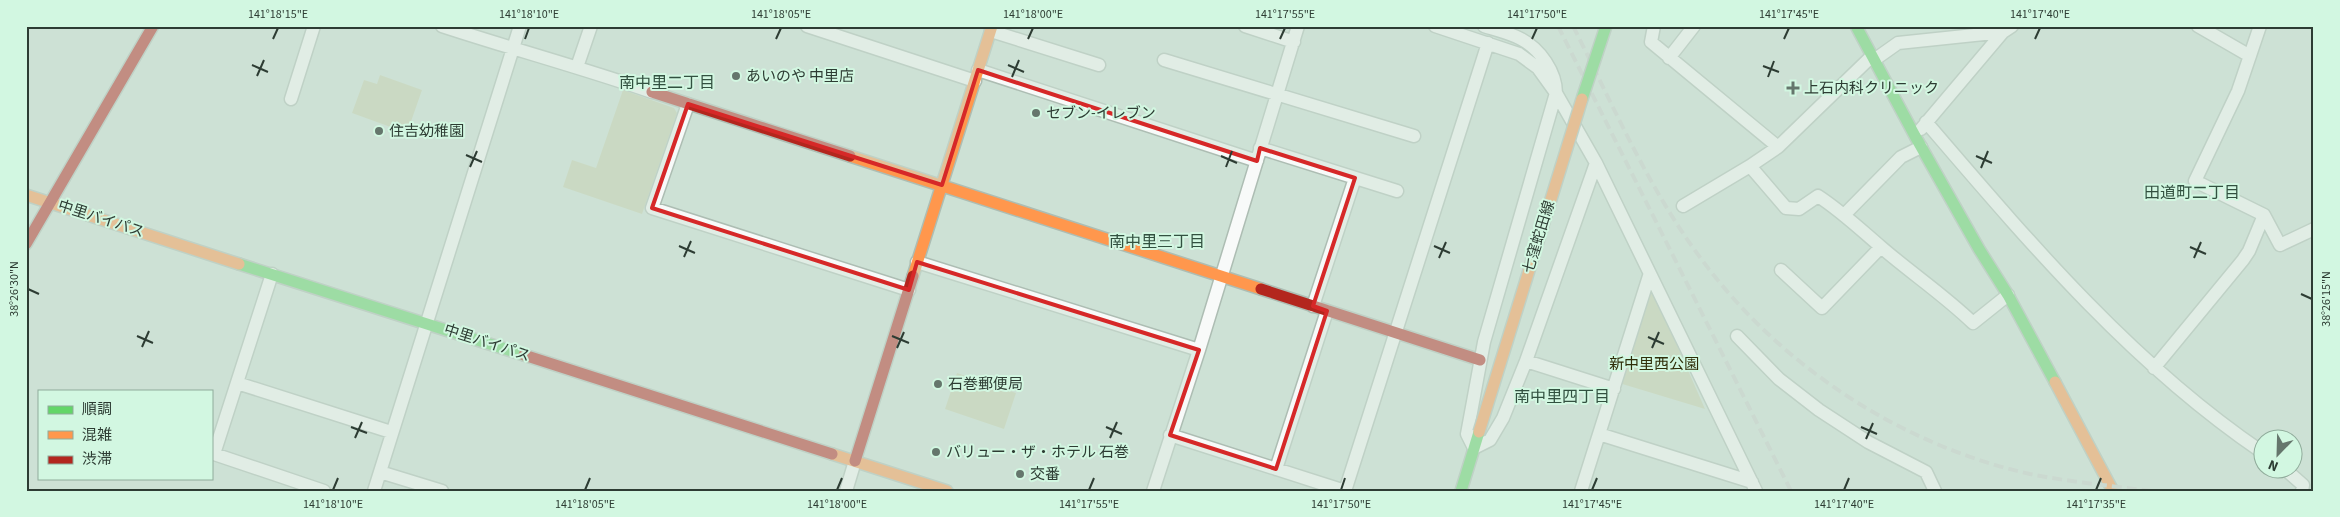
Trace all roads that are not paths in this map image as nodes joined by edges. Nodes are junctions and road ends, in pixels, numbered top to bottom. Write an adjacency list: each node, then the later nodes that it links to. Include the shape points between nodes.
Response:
1 (153, 26): 46 (street)
2 (314, 26): 32 (street)
3 (442, 26): 21 (street)
4 (520, 26): 21 (street)
5 (590, 26): 27 (street)
6 (807, 26): 28 (street)
7 (1245, 26): 19 (street)
8 (1298, 26): 19 (street)
9 (1435, 26): 20 (street)
10 (1484, 26): 30 (street, via 1521,39 1541,55 1556,80)
11 (1606, 26): 75 (street, 七窪蛇田線, bridge)
12 (1654, 26): 23 (street, via 1651,42)
13 (1694, 26): 23 (street)
14 (1856, 26): 24 (street)
15 (2198, 26): 22 (street)
16 (2260, 26): 22 (street)
17 (992, 28): 26 (street); 28 (street)
18 (2008, 29): 24 (street, via 1898,43); 34 (street)
19 (1294, 42): 31 (street)
20 (1488, 43): 30 (street, via 1530,60); 63 (street)
21 (512, 50): 27 (street); 62 (street)
22 (2250, 56): 49 (street, via 2238,91 2195,181)
23 (1669, 58): 37 (street)
24 (1873, 58): 36 (street); 37 (street)
25 (1164, 60): 31 (street)
26 (1099, 65)
27 (578, 67): 29 (street)
28 (977, 75): 39 (street); 43 (street)
29 (652, 92): 33 (street)
30 (1556, 93): 40 (street); 66 (street)
31 (1277, 94): 35 (street); 38 (street)
32 (291, 99)
33 (688, 104): 43 (street); 58 (street, via 652,208)
34 (1926, 122): 36 (street); 68 (street, via 2056,272)
35 (1414, 136)
36 (1918, 142): 48 (street); 59 (street)
37 (1778, 147): 41 (street)
38 (1260, 148): 39 (street); 42 (street)
39 (1257, 161): 56 (street)
40 (1596, 163): 57 (street); 67 (street)
41 (1750, 166): 47 (street); 48 (street, via 1786,208 1798,209 1818,196)
42 (1355, 178): 44 (street); 60 (street)
43 (942, 185): 53 (street); 56 (street)
44 (1397, 191)
45 (26, 195): 46 (street, 中里バイパス)
46 (50, 202): 51 (street); 55 (street, 中里バイパス)
47 (1683, 206)
48 (1845, 214): 52 (street)
49 (2264, 214): 50 (street, via 2280,245); 68 (street, via 2243,260)
50 (2314, 229)
51 (26, 244)
52 (1881, 247): 54 (street, via 1822,308); 59 (street, via 1938,290 1973,323)
53 (918, 262): 58 (street); 65 (street)
54 (1781, 270)
55 (272, 274): 62 (street, 中里バイパス); 69 (street)
56 (1221, 275): 60 (street); 65 (street)
57 (1649, 276): 70 (street); 80 (street)
58 (909, 290): 76 (street)
59 (2008, 296): 90 (street)
60 (1313, 306): 61 (street)
61 (1327, 311): 63 (street); 77 (street)
62 (426, 323): 71 (street); 76 (street, 中里バイパス)
63 (1395, 333): 66 (street); 77 (street, via 1345,491)
64 (1737, 336): 89 (street, via 1779,379 1819,410 1868,442 1926,472)
65 (1199, 350): 73 (street)
66 (1480, 360): 75 (street, via 1467,434)
67 (1526, 362): 70 (street); 75 (street, via 1504,418 1490,440)
68 (2154, 368): 74 (street)
69 (237, 383): 71 (street); 81 (street, via 214,454)
70 (1614, 389): 72 (street)
71 (391, 432): 78 (street)
72 (1600, 434): 80 (street); 88 (street)
73 (1170, 435): 77 (street); 86 (street)
74 (2252, 445)
75 (1474, 448): 87 (street, 七窪蛇田線)
76 (856, 461): 84 (street); 85 (street, 中里バイパス)
77 (1276, 469)
78 (380, 472): 82 (street); 83 (street)
79 (2297, 480): 91 (street, via 2303,485)
80 (1754, 487)
81 (324, 491)
82 (374, 491)
83 (442, 491)
84 (846, 491)
85 (947, 491)
86 (1153, 491)
87 (1461, 491)
88 (1580, 491)
89 (1935, 491)
90 (2113, 491)
91 (2302, 491)

